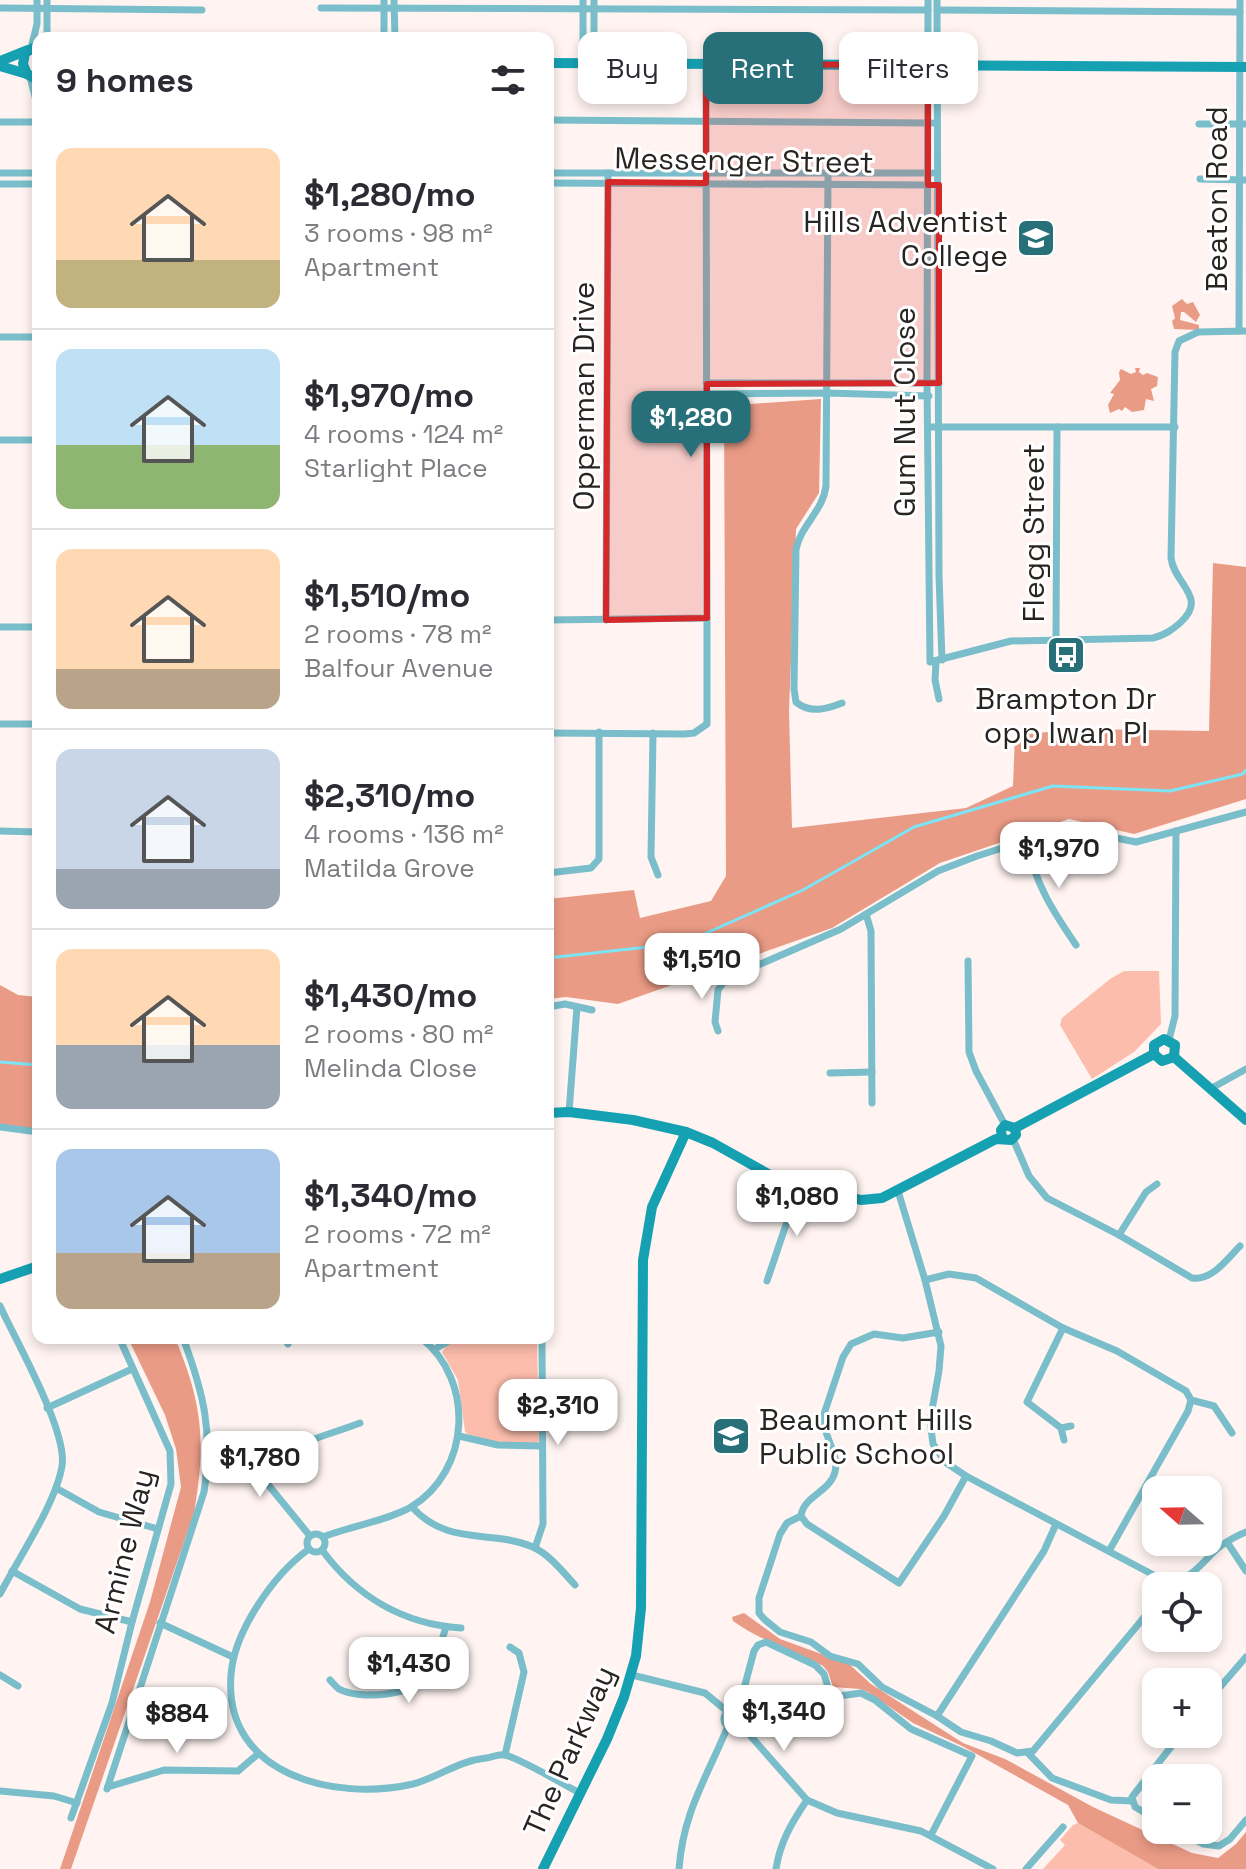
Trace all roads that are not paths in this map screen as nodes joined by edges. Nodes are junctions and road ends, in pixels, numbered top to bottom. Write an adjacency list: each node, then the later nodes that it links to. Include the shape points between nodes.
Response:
1 (583, 0): 13 (street)
2 (594, 0): 14 (street)
3 (928, 0): 15 (street)
4 (937, 0): 16 (street)
5 (1240, 0): 17 (street, Beaton Road)
6 (37, 4): 7 (street); 10 (street); 18 (street)
7 (47, 4): 12 (street); 19 (street)
8 (384, 4): 9 (street); 11 (street); 20 (street)
9 (394, 4): 13 (street); 21 (street)
10 (0, 8)
11 (321, 8)
12 (202, 10)
13 (583, 10): 14 (street); 22 (street)
14 (594, 10): 15 (street); 23 (street)
15 (928, 10): 24 (street)
16 (937, 10): 17 (street); 25 (street)
17 (1240, 12): 31 (street, Beaton Road)
18 (35, 32)
19 (47, 32)
20 (384, 32)
21 (395, 32)
22 (585, 32)
23 (592, 32)
24 (930, 32)
25 (935, 32)
26 (32, 48): 28 (street); 32 (street, via 23,60)
27 (554, 63): 29 (street)
28 (0, 64): 32 (street)
29 (578, 64)
30 (978, 65): 31 (street)
31 (1243, 67): 43 (street, Beaton Road)
32 (32, 77)
33 (706, 104): 37 (street)
34 (930, 104): 40 (street, Gum Nut Close)
35 (936, 104): 41 (street, Gum Nut Close)
36 (554, 120): 37 (street)
37 (706, 121): 40 (street); 44 (street)
38 (0, 122): 39 (street)
39 (32, 122)
40 (928, 123): 41 (street); 50 (street, Gum Nut Close)
41 (938, 123): 51 (street, Gum Nut Close)
42 (1199, 124): 43 (street)
43 (1243, 124): 53 (street, Beaton Road)
44 (706, 172): 48 (street, Messenger Street); 49 (street, Messenger Street); 56 (street)
45 (0, 173): 46 (street)
46 (32, 173)
47 (554, 173): 48 (street, Messenger Street)
48 (608, 173): 54 (street, Opperman Drive)
49 (828, 173): 50 (street, Messenger Street); 59 (street)
50 (928, 173): 51 (street, Messenger Street); 60 (street, Gum Nut Close)
51 (939, 173): 61 (street, Gum Nut Close)
52 (1200, 179): 53 (street)
53 (1243, 180): 62 (street, Beaton Road)
54 (608, 182): 55 (street, Messenger Street); 56 (street, Messenger Street); 81 (street, Opperman Drive)
55 (554, 183)
56 (706, 183): 59 (street, Messenger Street); 66 (street)
57 (0, 184): 58 (street)
58 (32, 184)
59 (828, 185): 60 (street, Messenger Street); 69 (street)
60 (928, 185): 61 (street, Messenger Street); 68 (street, Gum Nut Close)
61 (939, 185): 67 (street, Gum Nut Close)
62 (1243, 229): 63 (street, Beaton Road)
63 (1243, 331): 76 (street, via 1198,332 1179,341)
64 (0, 337): 65 (street)
65 (32, 337)
66 (706, 383): 69 (street); 70 (street)
67 (939, 383): 68 (street); 72 (street, Gum Nut Close)
68 (927, 384): 69 (street); 71 (street, Gum Nut Close)
69 (827, 388): 70 (street); 71 (street); 87 (street, via 825,494 796,549 794,689 796,702 806,708)
70 (707, 394): 79 (street)
71 (927, 396): 72 (street); 73 (street, Gum Nut Close)
72 (939, 396): 74 (street, Gum Nut Close)
73 (928, 427): 74 (street); 85 (street, Gum Nut Close)
74 (940, 427): 75 (street); 85 (street, Gum Nut Close)
75 (1057, 427): 76 (street); 84 (street, Flegg Street)
76 (1175, 427): 84 (street, via 1171,558 1192,599 1190,611 1162,636)
77 (0, 440): 78 (street)
78 (32, 440)
79 (707, 618): 81 (street); 92 (street, via 707,724 694,733)
80 (554, 620): 81 (street)
81 (606, 620)
82 (0, 627): 83 (street)
83 (32, 627)
84 (1056, 639): 85 (street, via 1000,643)
85 (936, 661): 86 (street, Gum Nut Close)
86 (939, 699)
87 (842, 703)
88 (0, 724): 89 (street)
89 (32, 724)
90 (599, 732): 91 (street); 92 (street); 98 (street, via 599,859 591,868)
91 (554, 733)
92 (653, 733): 99 (street, via 651,857)
93 (1246, 812): 95 (street)
94 (0, 831): 96 (street)
95 (1176, 831): 97 (street, via 1136,842 1066,828); 107 (street, via 1175,1016)
96 (32, 832)
97 (1026, 840): 100 (street, via 938,871); 101 (street, via 1041,889)
98 (554, 872)
99 (658, 875)
100 (866, 914): 106 (street, via 726,979 718,990); 111 (street, via 871,931)
101 (1076, 945)
102 (968, 961): 121 (street, via 969,1052)
103 (554, 1006): 104 (street)
104 (577, 1007): 105 (street); 115 (street)
105 (592, 1010)
106 (718, 1031)
107 (1169, 1040): 108 (street, via 1158,1041); 109 (street, via 1175,1045)
108 (1154, 1054): 109 (street, via 1162,1061); 121 (street)
109 (1174, 1057): 113 (street)
110 (1246, 1069): 113 (street)
111 (872, 1072): 112 (street); 114 (street)
112 (830, 1073)
113 (1210, 1089): 117 (street)
114 (872, 1103)
115 (569, 1112): 116 (street); 120 (street)
116 (554, 1113)
117 (1246, 1120)
118 (0, 1127): 119 (street)
119 (32, 1131)
120 (686, 1132): 123 (street); 183 (street, The Parkway, via 652,1207 643,1260 641,1608)
121 (1009, 1132): 124 (street); 125 (street, via 1029,1176 1047,1198)
122 (1157, 1184): 125 (street, via 1146,1192)
123 (799, 1186): 124 (street, via 861,1200); 130 (street)
124 (898, 1191): 129 (street)
125 (1119, 1235): 126 (street, via 1178,1271 1202,1279)
126 (1240, 1246)
127 (32, 1268): 128 (street)
128 (0, 1279)
129 (925, 1280): 132 (street, via 949,1274 976,1278); 133 (street)
130 (767, 1281)
131 (0, 1306): 144 (street)
132 (1063, 1328): 143 (street, via 1180,1386); 147 (street, via 1027,1402)
133 (939, 1332): 154 (street, via 941,1359 930,1433 945,1462); 157 (street, via 903,1338 874,1334 851,1344 823,1417 836,1469 831,1481 803,1506)
134 (122, 1344): 140 (street, Armine Way)
135 (185, 1344): 152 (street, via 207,1419)
136 (429, 1344): 139 (street)
137 (444, 1344): 139 (street)
138 (542, 1344): 141 (street)
139 (435, 1349): 149 (street, via 456,1392)
140 (132, 1369): 144 (street); 159 (street, Armine Way, via 170,1451 171,1484)
141 (543, 1386): 142 (street); 151 (street)
142 (590, 1386)
143 (1191, 1400): 148 (street, via 1214,1406); 167 (street)
144 (47, 1408): 155 (street, via 63,1455)
145 (360, 1423): 153 (street, via 291,1449)
146 (1071, 1426): 147 (street)
147 (1061, 1428): 150 (street)
148 (1232, 1433)
149 (459, 1436): 151 (street, via 498,1445); 156 (street, via 438,1480)
150 (1064, 1440)
151 (542, 1446): 164 (street, via 543,1524)
152 (208, 1463): 153 (street); 176 (street, via 204,1492)
153 (261, 1476): 161 (street)
154 (966, 1476): 157 (street, via 899,1583); 158 (street)
155 (56, 1488): 159 (street, via 99,1512); 168 (street)
156 (412, 1507): 162 (street); 164 (street, via 426,1521 450,1532)
157 (801, 1516): 189 (street, via 780,1534 759,1613 780,1632 858,1664 891,1693)
158 (1056, 1524): 167 (street); 189 (street, via 1044,1551)
159 (158, 1529): 175 (street, Armine Way)
160 (1246, 1532): 163 (street)
161 (310, 1536): 162 (street); 165 (street)
162 (323, 1537): 166 (street)
163 (1227, 1542): 169 (street); 171 (street)
164 (535, 1548): 172 (street)
165 (309, 1549): 166 (street); 180 (street, via 273,1585)
166 (322, 1550): 177 (street, via 364,1595 389,1610)
167 (1109, 1551): 170 (street)
168 (12, 1571): 173 (street); 175 (street, via 80,1609)
169 (1246, 1571)
170 (1145, 1572)
171 (1194, 1572)
172 (575, 1585)
173 (0, 1594)
174 (1142, 1620): 193 (street)
175 (132, 1622): 200 (street, Armine Way, via 112,1703)
176 (160, 1623): 180 (street); 194 (street, via 107,1788 164,1770 238,1771)
177 (446, 1627): 178 (street); 184 (street, via 430,1674 403,1691 361,1694 341,1690)
178 (461, 1628)
179 (510, 1647): 195 (street, via 519,1653 524,1672)
180 (233, 1657): 194 (street, via 236,1716)
181 (1246, 1657): 185 (street)
182 (0, 1675): 186 (street)
183 (632, 1675): 188 (street, via 705,1693); 197 (street, The Parkway)
184 (330, 1680)
185 (1222, 1685)
186 (18, 1686)
187 (738, 1711): 188 (street); 190 (street); 205 (street, via 755,1648 766,1642 815,1665 830,1694 861,1693 911,1729 972,1756)
188 (728, 1712): 191 (street)
189 (937, 1716): 193 (street, via 968,1735)
190 (740, 1724): 191 (street); 198 (street)
191 (728, 1726): 209 (street, via 687,1818)
192 (1170, 1748): 199 (street)
193 (1028, 1753): 199 (street, via 1052,1778 1111,1800)
194 (258, 1754): 195 (street, via 301,1780 386,1789 417,1783 472,1758)
195 (505, 1755): 197 (street)
196 (0, 1791): 200 (street)
197 (580, 1793): 208 (street, The Parkway)
198 (807, 1800): 205 (street, via 837,1813); 210 (street, via 780,1847)
199 (1132, 1801): 201 (street)
200 (77, 1803): 202 (street, Armine Way)
201 (1142, 1811)
202 (71, 1818)
203 (1246, 1820): 206 (street, via 1219,1846)
204 (1063, 1827): 211 (street)
205 (931, 1835): 207 (street)
206 (1203, 1844)
207 (988, 1868)
208 (543, 1869)
209 (679, 1869)
210 (776, 1869)
211 (1026, 1869)

